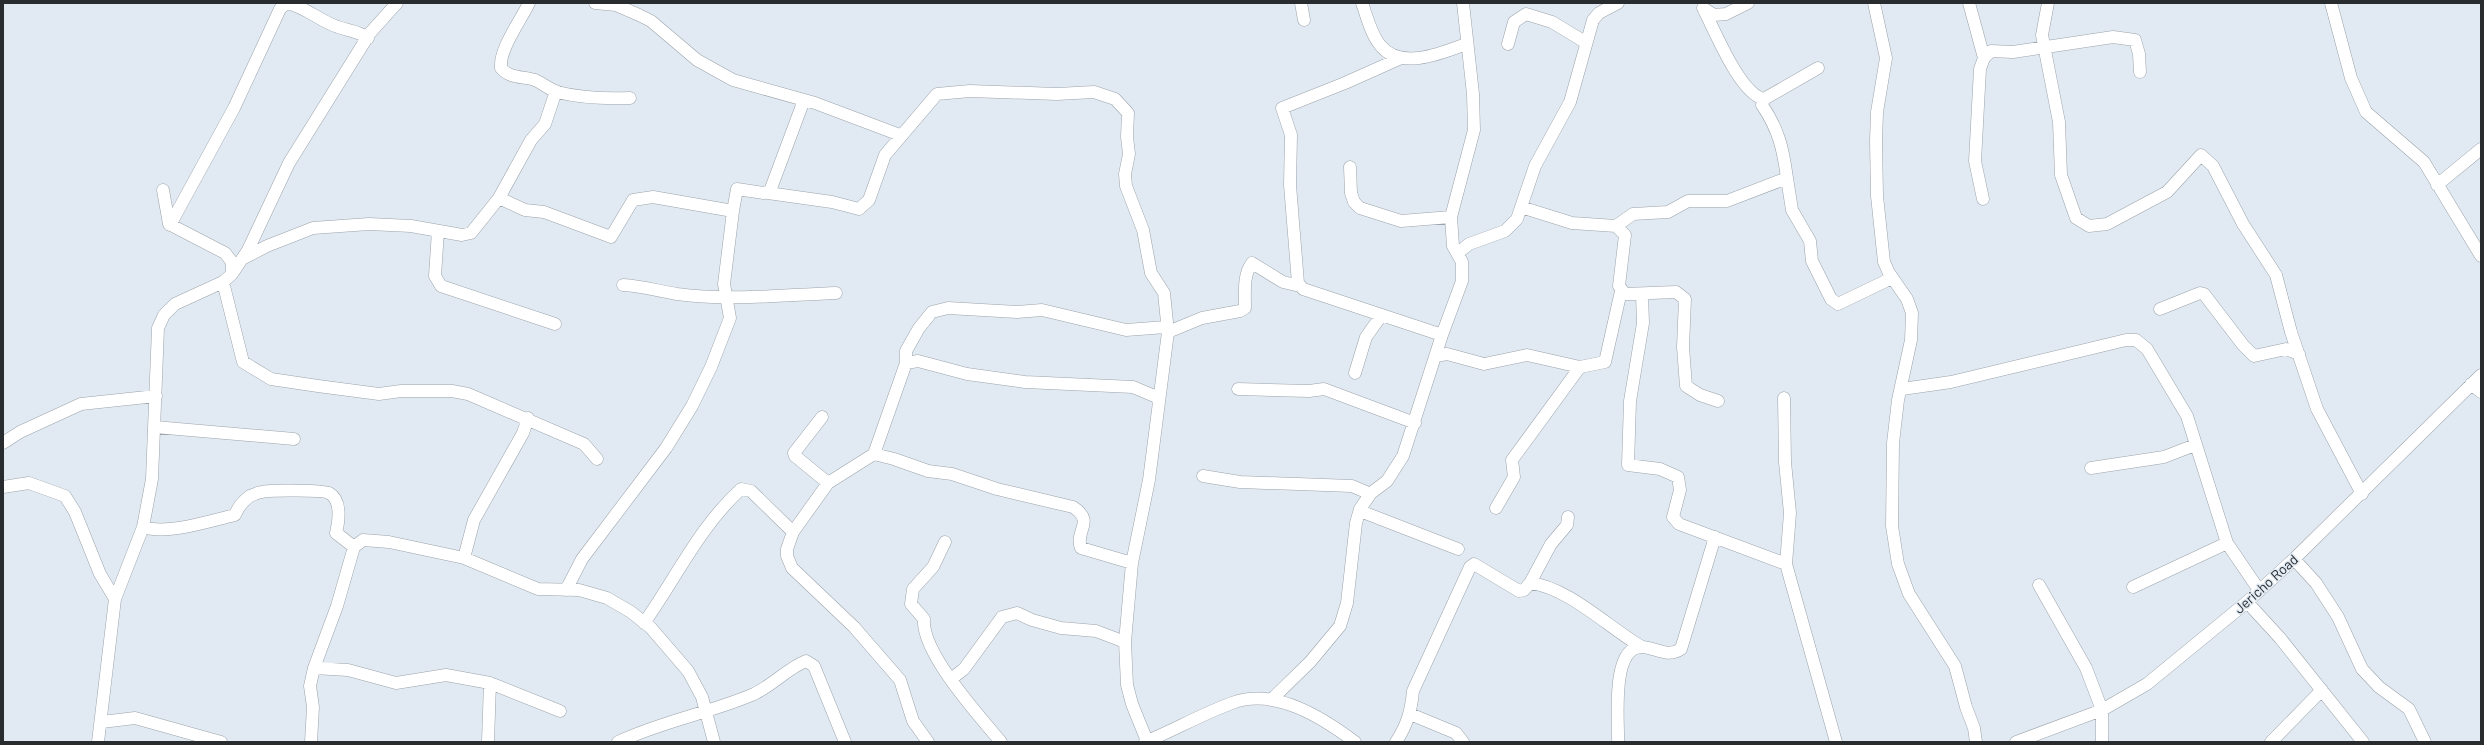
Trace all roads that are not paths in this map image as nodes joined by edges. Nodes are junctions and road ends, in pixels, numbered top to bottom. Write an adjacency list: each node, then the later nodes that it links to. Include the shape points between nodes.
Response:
1 (397, 3): 15 (street)
2 (529, 3): 24 (street, via 516,25 501,68 509,75 534,80)
3 (595, 3): 27 (street, via 616,5 639,14 651,21 696,60 733,80)
4 (1301, 3): 14 (street)
5 (1362, 3): 20 (street, via 1381,46 1386,52)
6 (1463, 3): 17 (street)
7 (1618, 3): 16 (street, via 1599,13 1593,20)
8 (1748, 3): 13 (street, via 1726,14 1714,15)
9 (1874, 3): 47 (street, via 1886,58 1877,112 1877,196 1884,262)
10 (1969, 3): 21 (street)
11 (2048, 3): 19 (street, via 2042,34)
12 (2331, 3): 32 (street, via 2351,78 2366,112 2424,162)
13 (1702, 7): 26 (street, via 1747,87 1759,98)
14 (1304, 20)
15 (368, 38): 40 (street, via 358,31 326,22 297,5 286,3 280,9 234,108); 45 (street, via 289,163)
16 (1585, 42): 18 (street, via 1552,22 1526,14 1514,22); 37 (street, via 1570,102 1535,166)
17 (1466, 44): 20 (street, via 1413,60); 39 (street, via 1473,94 1474,130)
18 (1508, 44)
19 (2044, 46): 21 (street, via 2013,52 1991,51); 23 (street, via 2072,45 2113,37 2135,40); 59 (street, via 2059,122 2061,175 2076,218 2089,226 2107,224 2167,192 2201,155 2213,166 2243,224 2276,275)
20 (1402, 58): 49 (street, via 1282,108 1291,135 1293,158 1290,186)
21 (1984, 58): 36 (street, via 1980,69 1975,161)
22 (1818, 68): 26 (street)
23 (2140, 72)
24 (556, 91): 25 (street, via 587,98); 35 (street, via 544,124 531,140)
25 (630, 98)
26 (1764, 99): 31 (street, via 1762,105 1782,143)
27 (804, 100): 28 (street); 34 (street)
28 (900, 135): 34 (street, via 885,155 869,200 859,208); 57 (street, via 937,94 970,91 1057,94 1094,92 1115,99 1128,113 1129,154 1125,174 1126,186 1143,230 1151,273 1164,294)
29 (2481, 149): 32 (street)
30 (1350, 167): 39 (street, via 1351,193 1354,202 1360,208 1401,222)
31 (1787, 178): 41 (street, via 1727,201 1688,201 1668,212 1633,214); 47 (street, via 1792,210 1810,241 1812,261 1831,299 1838,304)
32 (2437, 185): 44 (street)
33 (163, 190): 40 (street, via 166,221)
34 (768, 193): 38 (street, via 737,189)
35 (499, 198): 38 (street, via 525,210 544,212 611,237 633,200 653,197); 42 (street, via 471,233 462,235)
36 (1983, 199)
37 (1521, 207): 41 (street, via 1572,223); 43 (street, via 1517,219 1505,231 1469,244)
38 (734, 211): 53 (street)
39 (1451, 217): 43 (street, via 1453,246)
40 (170, 225): 46 (street, via 225,253 232,262)
41 (1616, 226): 50 (street, via 1625,235 1619,286)
42 (438, 231): 45 (street, via 411,226 370,224 313,228); 56 (street, via 435,276 441,286)
43 (1458, 253): 58 (street, via 1462,262 1462,281)
44 (2481, 256)
45 (242, 259): 46 (street)
46 (228, 278): 69 (street, via 175,304 164,315 158,328); 74 (street, via 243,362 272,379 379,394 401,391 452,391 468,394)
47 (1892, 278): 67 (street, via 1907,299 1912,313 1911,340)
48 (623, 285): 53 (street, via 646,286 677,294)
49 (1300, 286): 55 (street); 57 (street, via 1283,282 1252,263 1246,278 1244,308 1240,312 1202,318)
50 (1621, 290): 52 (street, via 1625,294); 62 (street, via 1605,362)
51 (836, 294): 53 (street)
52 (1642, 295): 72 (street, via 1676,292 1685,299 1683,347 1686,386); 93 (street, via 1643,323 1630,401 1628,465 1660,469 1678,477 1680,490 1673,511 1675,520)
53 (724, 296): 105 (street, via 730,318 692,406 666,448 582,560)
54 (2160, 309): 59 (street, via 2200,293 2204,294 2254,356 2286,349)
55 (1382, 316): 58 (street); 63 (street, via 1366,337)
56 (555, 324)
57 (1167, 330): 61 (street, via 1126,330 1042,310 1017,312 948,308 932,312 919,328 906,351); 70 (street)
58 (1442, 335): 60 (street)
59 (2298, 354): 86 (street, via 2317,409)
60 (1436, 356): 62 (street, via 1447,354 1484,364 1527,355); 75 (street)
61 (906, 363): 70 (street, via 918,361 967,374 1025,382 1133,387); 80 (street)
62 (1580, 367): 88 (street, via 1512,460 1514,477)
63 (1355, 373)
64 (2481, 375): 65 (street, Jericho Road)
65 (2471, 384): 68 (street); 86 (street, Jericho Road)
66 (1238, 389): 75 (street, via 1324,389)
67 (1902, 389): 79 (street, via 1951,382 2126,340 2136,340 2147,349 2187,416); 137 (street, via 1893,443 1892,526 1898,564 1909,594 1955,666)
68 (2481, 392)
69 (156, 396): 76 (street); 78 (street, via 81,404 20,432)
70 (1159, 398): 100 (street, via 1149,480)
71 (1784, 398): 101 (street, via 1785,462 1790,513)
72 (1718, 401)
73 (822, 417): 84 (street, via 794,453)
74 (528, 418): 81 (street, via 584,444); 98 (street, via 523,433 474,520)
75 (1415, 423): 87 (street, via 1403,456 1393,473)
76 (155, 427): 77 (street); 91 (street, via 152,479)
77 (294, 439)
78 (3, 443)
79 (2195, 445): 82 (street, via 2164,457); 95 (street)
80 (874, 454): 84 (street); 100 (street, via 928,471 952,474 997,489 1073,507 1083,514 1079,543 1082,548)
81 (597, 459)
82 (2091, 468)
83 (1203, 476): 87 (street, via 1240,482 1352,486 1366,492)
84 (828, 483): 92 (street)
85 (3, 487): 107 (street, via 29,484 65,496 75,512 100,574)
86 (2362, 494): 99 (street, Jericho Road)
87 (1368, 497): 89 (street)
88 (1496, 508)
89 (1360, 511): 97 (street); 116 (street, via 1347,603 1340,626 1310,662)
90 (1568, 517): 102 (street, via 1567,524 1551,544)
91 (143, 527): 96 (street, via 154,531 235,515 239,506 250,496 261,492 317,490 329,493 336,501 339,512 336,533); 107 (street)
92 (794, 532): 109 (street, via 751,491 741,488 686,555 673,580); 129 (street, via 787,548 790,563 854,627 900,680 913,721)
93 (1715, 537): 101 (street); 111 (street, via 1681,649 1670,654)
94 (945, 542): 113 (street, via 933,567 913,589 911,604 924,619 923,629 927,639)
95 (2227, 543): 104 (street); 106 (street)
96 (354, 547): 98 (street, via 363,540 389,542); 112 (street, via 337,606)
97 (1458, 549)
98 (464, 558): 105 (street, via 538,589)
99 (2294, 559): 106 (street, Jericho Road); 142 (street, via 2316,583 2338,617 2362,669 2379,687 2409,709)
100 (1132, 563): 110 (street)
101 (1786, 564): 136 (street)
102 (1530, 583): 111 (street, via 1541,584 1584,604 1605,623); 120 (street, via 1524,590 1519,591 1474,564 1470,567 1413,691)
103 (2040, 584): 117 (street, via 2086,668)
104 (2133, 587)
105 (566, 590): 109 (street, via 579,590 606,598 631,612)
106 (2259, 590): 108 (street, Jericho Road)
107 (115, 599): 121 (street, via 100,713)
108 (2247, 602): 115 (street); 117 (street, Jericho Road, via 2147,684)
109 (644, 623): 119 (street, via 695,680)
110 (1125, 642): 113 (street, via 1096,631 1061,628 1017,613 1009,614 1002,617 964,669); 131 (street, via 1127,685)
111 (1642, 647): 135 (street, via 1630,653 1618,683)
112 (314, 668): 114 (street, via 348,670 396,683 446,675); 124 (street, via 310,686 313,707)
113 (951, 679): 130 (street)
114 (490, 683): 118 (street); 125 (street)
115 (2322, 690): 140 (street); 141 (street)
116 (1271, 700): 131 (street, via 1233,702); 132 (street, via 1306,710 1327,721)
117 (2102, 710): 138 (street, Jericho Road); 139 (street)
118 (560, 711)
119 (706, 712): 126 (street); 127 (street); 128 (street, via 755,693 806,661 814,666)
120 (1410, 714): 133 (street, via 1407,726); 134 (street, via 1456,733)
121 (102, 722): 122 (street); 123 (street, via 135,718)
122 (98, 742)
123 (221, 742)
124 (311, 742)
125 (488, 742)
126 (618, 742)
127 (714, 742)
128 (845, 742)
129 (928, 742)
130 (1001, 742)
131 (1146, 742)
132 (1355, 742)
133 (1396, 742)
134 (1463, 742)
135 (1618, 742)
136 (1836, 742)
137 (1976, 742)
138 (2016, 742)
139 (2102, 742)
140 (2271, 742)
141 (2363, 742)
142 (2425, 742)

